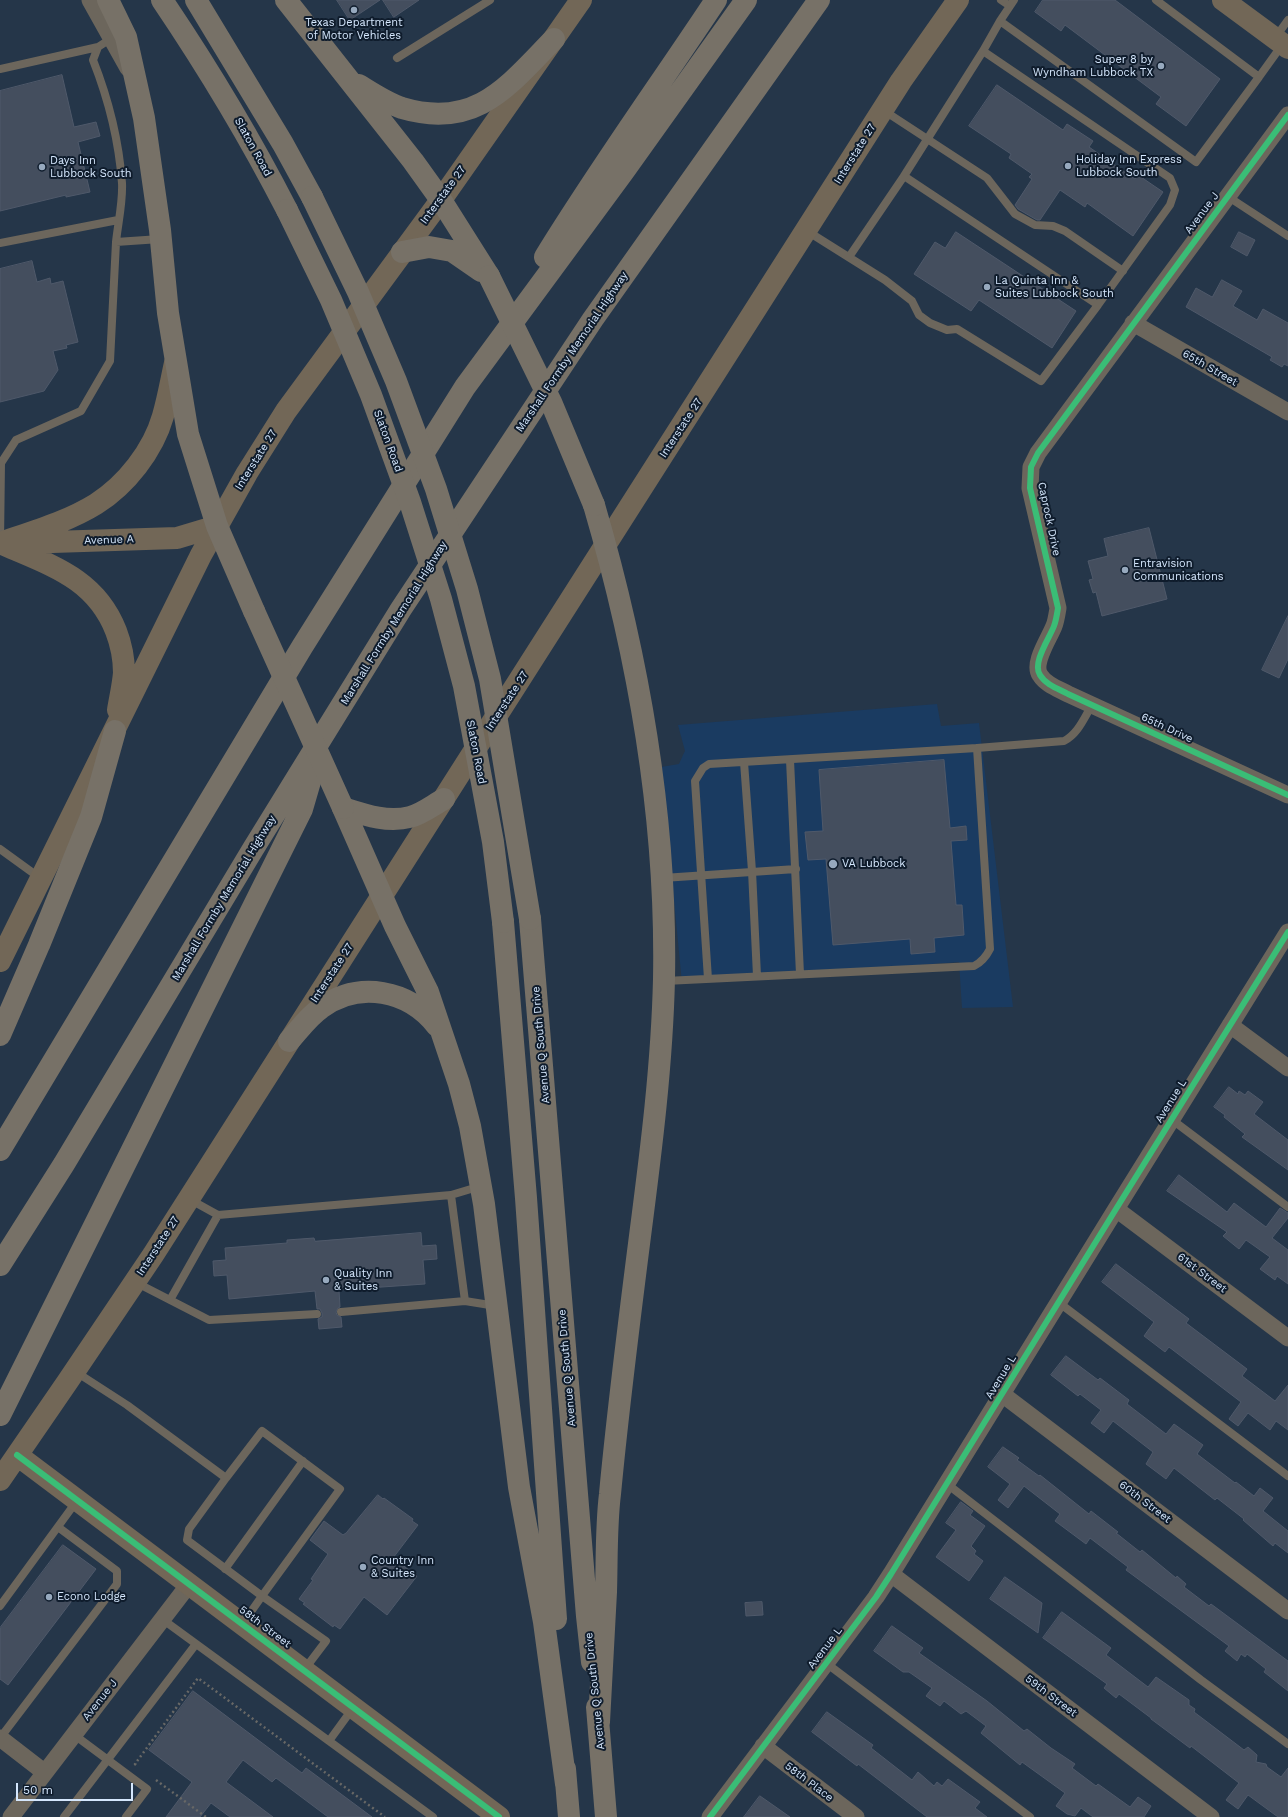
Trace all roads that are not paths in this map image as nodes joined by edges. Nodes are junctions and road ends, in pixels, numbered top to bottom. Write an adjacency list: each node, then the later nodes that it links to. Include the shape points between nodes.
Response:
1 (90, 0): 19 (street)
2 (108, 0): 26 (highway, via 126,37)
3 (162, 0): 128 (highway, Slaton Road, bridge, via 223,94 256,151 331,300 371,395 410,502 441,599 464,686 493,842 503,922 545,1457)
4 (196, 0): 120 (highway, Avenue Q South Drive, bridge, via 283,144 358,292 396,382 438,496 467,589 490,679 530,919 586,1608)
5 (286, 0): 25 (highway)
6 (490, 0): 22 (lane)
7 (581, 0): 18 (main road, Interstate 27)
8 (716, 0): 46 (highway, via 579,202)
9 (746, 0): 46 (highway)
10 (819, 0): 55 (highway, Marshall Formby Memorial Highway, via 589,325 401,609)
11 (958, 0): 27 (main road, Interstate 27)
12 (1002, 0): 15 (lane)
13 (1156, 0): 24 (lane)
14 (1223, 0): 20 (main road)
15 (1012, 3): 17 (lane)
16 (1288, 20): 20 (lane)
17 (1000, 21): 21 (lane); 24 (lane, via 1196,162)
18 (554, 39): 25 (highway, via 507,87 488,101 469,109 432,113 401,108); 32 (main road, Interstate 27)
19 (105, 42): 23 (lane); 26 (street); 33 (lane, via 93,60 102,82 115,137 122,184)
20 (1282, 44): 24 (lane)
21 (983, 51): 29 (lane); 41 (lane, via 1170,178 1175,190 1170,205)
22 (397, 58)
23 (0, 69)
24 (1259, 77)
25 (352, 82): 32 (highway)
26 (136, 84): 36 (highway, via 150,155)
27 (882, 110): 29 (lane); 34 (main road, Interstate 27)
28 (1288, 115): 31 (street, Avenue J)
29 (928, 138): 30 (lane); 41 (lane, via 987,178 1015,214 1035,225 1053,226 1065,231)
30 (904, 176): 40 (lane); 43 (lane)
31 (1228, 196): 35 (lane); 44 (street, Avenue J)
32 (441, 200): 39 (main road, Interstate 27); 42 (highway)
33 (118, 220): 37 (lane); 38 (lane)
34 (806, 230): 40 (lane); 51 (main road, Interstate 27)
35 (1288, 236)
36 (160, 238): 37 (lane); 45 (highway)
37 (116, 242): 48 (lane, via 110,361 81,411 16,440)
38 (0, 243)
39 (402, 252): 42 (highway, via 429,247 452,251); 49 (main road, Interstate 27, via 286,412)
40 (849, 257): 43 (lane, via 912,301 919,315 930,323 947,330 957,329 1041,381)
41 (1123, 271): 43 (lane)
42 (489, 276): 51 (highway, bridge, via 551,402 594,505)
43 (1098, 306)
44 (1133, 323): 47 (street, 65th Street); 52 (street, Caprock Drive, via 1038,453 1031,467 1030,488 1058,608 1038,666)
45 (175, 363): 49 (highway, via 188,434); 50 (main road, via 163,417 142,458 126,479 96,504 72,516)
46 (465, 387): 81 (highway, via 302,647)
47 (1288, 412)
48 (0, 462): 50 (lane)
49 (217, 526): 50 (main road, Avenue A, via 177,538); 54 (main road, Interstate 27); 61 (highway, bridge)
50 (0, 543): 54 (main road, via 61,570 89,589 103,606 121,645 124,673)
51 (606, 546): 60 (main road, Interstate 27); 66 (highway, via 636,674 658,820)
52 (1040, 675): 53 (street, 65th Drive, via 1049,684)
53 (1092, 705): 56 (lane, via 1076,732 1064,741); 59 (street, 65th Drive)
54 (115, 731): 67 (main road, Interstate 27); 77 (highway, via 91,817)
55 (325, 733): 88 (highway, Marshall Formby Memorial Highway); 99 (highway, via 302,809)
56 (976, 748): 57 (lane); 71 (lane, via 990,949 986,957 974,966)
57 (790, 760): 58 (lane); 63 (lane)
58 (744, 762): 64 (lane); 65 (lane, via 709,764 703,768 695,781)
59 (1288, 795)
60 (444, 799): 61 (highway, via 411,817 392,820); 68 (main road, Interstate 27)
61 (343, 808): 68 (highway)
62 (0, 849): 67 (lane)
63 (796, 869): 64 (lane); 71 (lane)
64 (752, 871): 65 (lane); 72 (lane)
65 (702, 875): 66 (lane); 73 (lane)
66 (662, 878): 74 (highway)
67 (40, 879): 70 (main road, Interstate 27)
68 (382, 897): 76 (highway, via 428,992); 78 (main road, Interstate 27)
69 (1287, 935): 75 (street, Avenue L)
70 (0, 961)
71 (800, 974): 72 (lane)
72 (757, 976): 73 (lane)
73 (708, 979): 74 (lane)
74 (664, 981): 120 (highway, via 659,1071 609,1499)
75 (1230, 1025): 79 (street); 80 (street, Avenue L)
76 (442, 1032): 78 (highway, via 409,1001 396,995 367,991 351,994 320,1008); 82 (highway, via 467,1112)
77 (0, 1035)
78 (289, 1041): 84 (main road, Interstate 27)
79 (1288, 1068)
80 (1171, 1119): 85 (lane); 86 (street, Avenue L)
81 (0, 1150)
82 (481, 1186): 83 (lane); 93 (highway)
83 (451, 1195): 87 (lane); 91 (lane)
84 (188, 1199): 87 (lane); 89 (main road, Interstate 27)
85 (1288, 1207)
86 (1116, 1209): 92 (street, Avenue L); 96 (street, 61st Street)
87 (218, 1215): 90 (lane)
88 (0, 1265)
89 (135, 1282): 90 (lane); 97 (main road, Interstate 27)
90 (170, 1300): 95 (lane, via 209,1320)
91 (465, 1301): 93 (lane); 94 (lane)
92 (1058, 1302): 98 (street, Avenue L); 102 (lane)
93 (497, 1306): 128 (highway, via 519,1487 544,1622)
94 (341, 1312)
95 (317, 1314)
96 (1288, 1338)
97 (75, 1371): 100 (main road, Interstate 27); 103 (lane, via 127,1405)
98 (1002, 1394): 105 (street, Avenue L); 113 (street, 60th Street)
99 (0, 1414)
100 (17, 1454): 104 (main road, Interstate 27); 106 (main road, 58th Street)
101 (303, 1461): 103 (lane, via 262,1431); 108 (lane); 111 (lane, via 340,1489)
102 (1288, 1476)
103 (226, 1478): 108 (lane, via 189,1529 187,1540)
104 (0, 1480)
105 (947, 1484): 109 (street, Avenue L); 124 (lane)
106 (78, 1500): 107 (lane); 110 (main road, 58th Street)
107 (58, 1527): 112 (lane); 122 (lane, via 118,1571 117,1584)
108 (224, 1569): 111 (lane)
109 (891, 1574): 117 (street, Avenue L); 139 (street, 59th Street)
110 (190, 1583): 114 (street, Avenue J); 115 (main road, 58th Street)
111 (262, 1596): 115 (lane); 118 (lane, via 326,1641)
112 (0, 1606)
113 (1288, 1611)
114 (162, 1619): 116 (lane); 121 (street, Avenue J)
115 (242, 1623): 118 (main road, 58th Street)
116 (196, 1644): 123 (lane); 126 (lane)
117 (826, 1663): 125 (street, Avenue L); 138 (lane)
118 (304, 1670): 119 (main road, 58th Street)
119 (354, 1707): 123 (lane); 133 (main road, 58th Street)
120 (599, 1722): 135 (highway, Avenue Q South Drive)
121 (73, 1734): 126 (lane); 127 (street, Avenue J)
122 (0, 1738): 127 (street)
123 (329, 1741): 132 (lane)
124 (1288, 1744)
125 (763, 1746): 136 (street, Avenue L); 137 (street, 58th Place)
126 (107, 1760): 130 (lane); 131 (lane, via 147,1789)
127 (44, 1772): 129 (street, Avenue J)
128 (566, 1784): 134 (highway)
129 (11, 1817)
130 (64, 1817)
131 (126, 1817)
132 (433, 1817)
133 (499, 1817)
134 (569, 1817)
135 (606, 1817)
136 (710, 1817)
137 (856, 1817)
138 (1030, 1817)
139 (1211, 1817)

